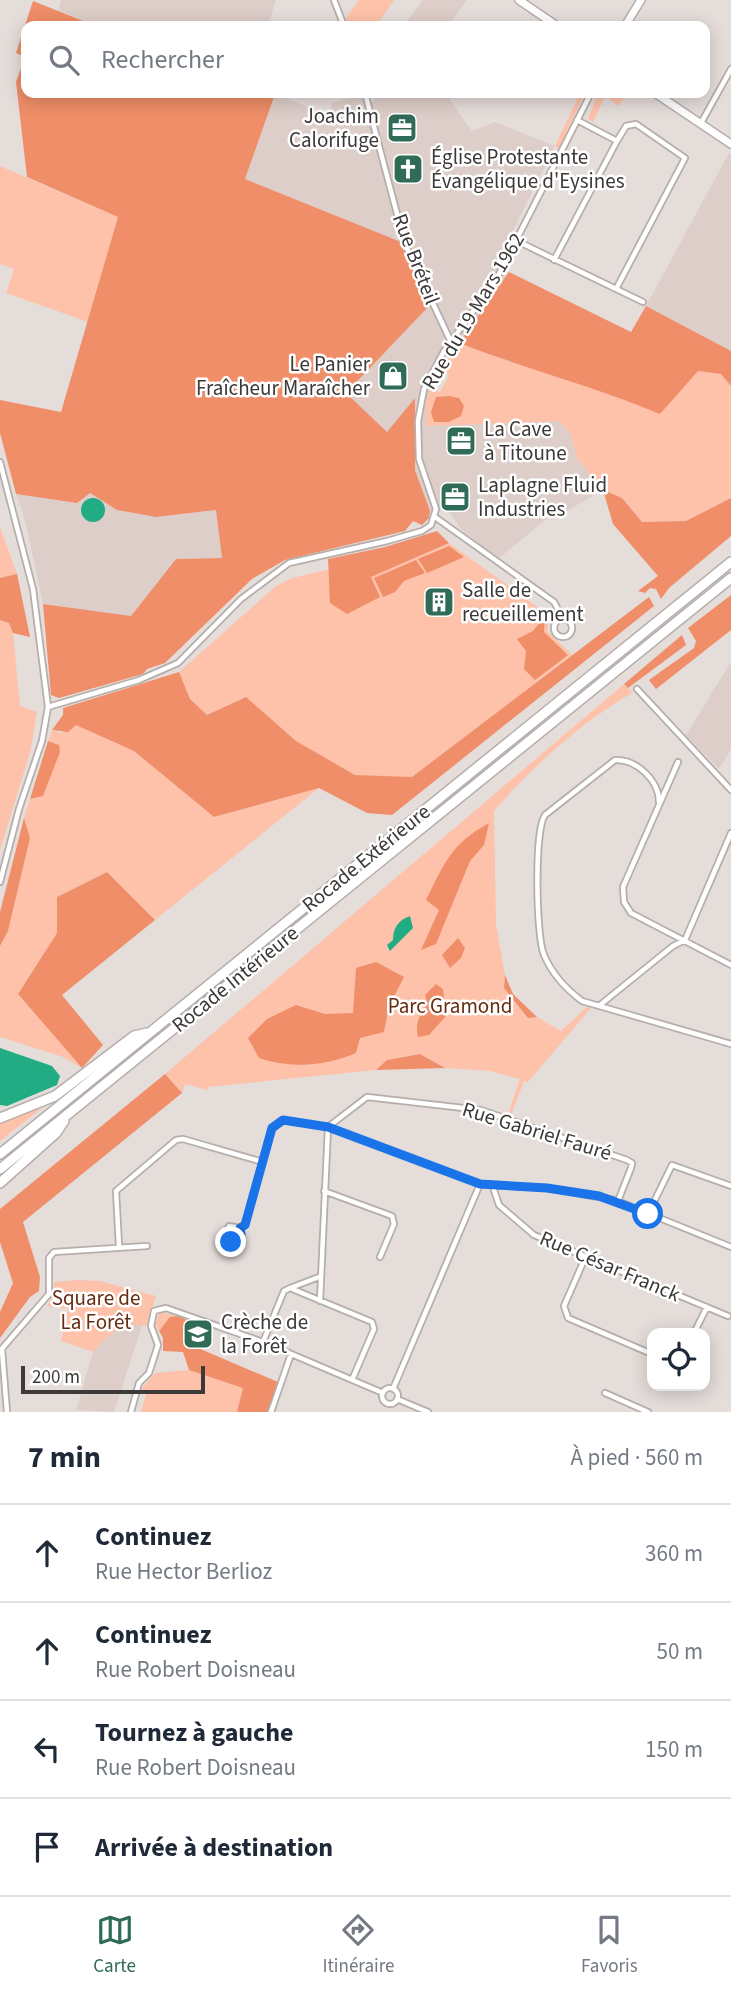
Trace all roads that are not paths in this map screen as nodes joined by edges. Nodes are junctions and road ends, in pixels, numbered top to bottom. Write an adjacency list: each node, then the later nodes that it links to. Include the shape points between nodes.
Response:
1 (334, 0): 4 (street)
2 (519, 0): 5 (street)
3 (641, 0): 6 (street)
4 (342, 21)
5 (550, 21)
6 (628, 21)
7 (731, 69): 12 (street)
8 (366, 98): 19 (street, Rue Bréteil, via 405,244)
9 (588, 98): 11 (street, Rue du 19 Mars 1962)
10 (662, 98): 12 (street)
11 (577, 120): 13 (street); 15 (street, Rue du 19 Mars 1962)
12 (700, 123): 14 (street)
13 (617, 141): 16 (street); 17 (street, via 626,126 636,124 685,160)
14 (731, 144)
15 (517, 241): 16 (street); 19 (street, Rue du 19 Mars 1962, via 486,297)
16 (554, 260): 17 (street)
17 (616, 289): 18 (street)
18 (643, 302)
19 (451, 342): 21 (street, Rue du 19 Mars 1962, via 427,381 420,407 419,466)
20 (0, 462): 26 (street, via 33,589)
21 (435, 517): 24 (street, via 554,602); 26 (street, via 422,531 289,563 241,599 178,663 139,680)
22 (731, 562): 35 (highway, Rocade Extérieure)
23 (731, 578): 37 (highway, Rocade Intérieure)
24 (564, 619)
25 (636, 690): 28 (street)
26 (48, 707): 31 (street)
27 (678, 762): 29 (street)
28 (731, 790)
29 (659, 802): 32 (street, via 623,887 624,902 631,914); 34 (street, via 653,781 634,764 615,760 540,822 543,954 573,994)
30 (731, 833): 32 (street)
31 (0, 883)
32 (685, 940): 33 (street); 34 (street)
33 (731, 965)
34 (599, 1005): 36 (street)
35 (152, 1031): 38 (highway, via 134,1036 55,1096); 40 (highway, Rocade Extérieure)
36 (731, 1044)
37 (71, 1111): 42 (highway, Rocade Intérieure); 43 (highway, via 56,1133)
38 (0, 1118)
39 (328, 1127): 41 (street, via 278,1121); 44 (street); 47 (street); 48 (street, Rue Gabriel Fauré, via 367,1097 481,1110 632,1163)
40 (0, 1154)
41 (263, 1162): 50 (street, via 245,1225); 51 (street, via 176,1140 116,1191)
42 (0, 1169)
43 (0, 1183)
44 (480, 1184): 46 (street); 67 (street)
45 (731, 1186): 49 (street, via 672,1165)
46 (493, 1187): 48 (street, via 547,1188); 55 (street, Rue César Franck, via 499,1205 521,1226)
47 (324, 1191): 54 (street, via 392,1216 394,1224); 56 (street)
48 (618, 1201): 49 (street)
49 (648, 1214): 53 (street)
50 (240, 1228)
51 (119, 1247): 52 (street); 63 (street, via 51,1254 49,1294)
52 (147, 1247)
53 (731, 1247)
54 (380, 1257)
55 (584, 1258): 59 (street, Rue César Franck); 64 (street, via 564,1306 568,1318)
56 (319, 1277): 57 (street); 58 (street)
57 (290, 1288): 58 (street); 62 (street, via 284,1291)
58 (320, 1301): 66 (street, via 372,1322 374,1329)
59 (707, 1307): 60 (street, Rue César Franck); 61 (street)
60 (728, 1316)
61 (696, 1328)
62 (263, 1342): 65 (street); 74 (street, via 166,1308 154,1311 151,1326 158,1345)
63 (1, 1350): 73 (street)
64 (647, 1352)
65 (291, 1354): 66 (street); 75 (street)
66 (352, 1380): 68 (street)
67 (393, 1389): 68 (street); 70 (street)
68 (383, 1393): 71 (street)
69 (605, 1393): 77 (street)
70 (397, 1399): 71 (street); 76 (street)
71 (387, 1403): 72 (street)
72 (384, 1411)
73 (8, 1412)
74 (131, 1412)
75 (271, 1412)
76 (428, 1412)
77 (648, 1412)

